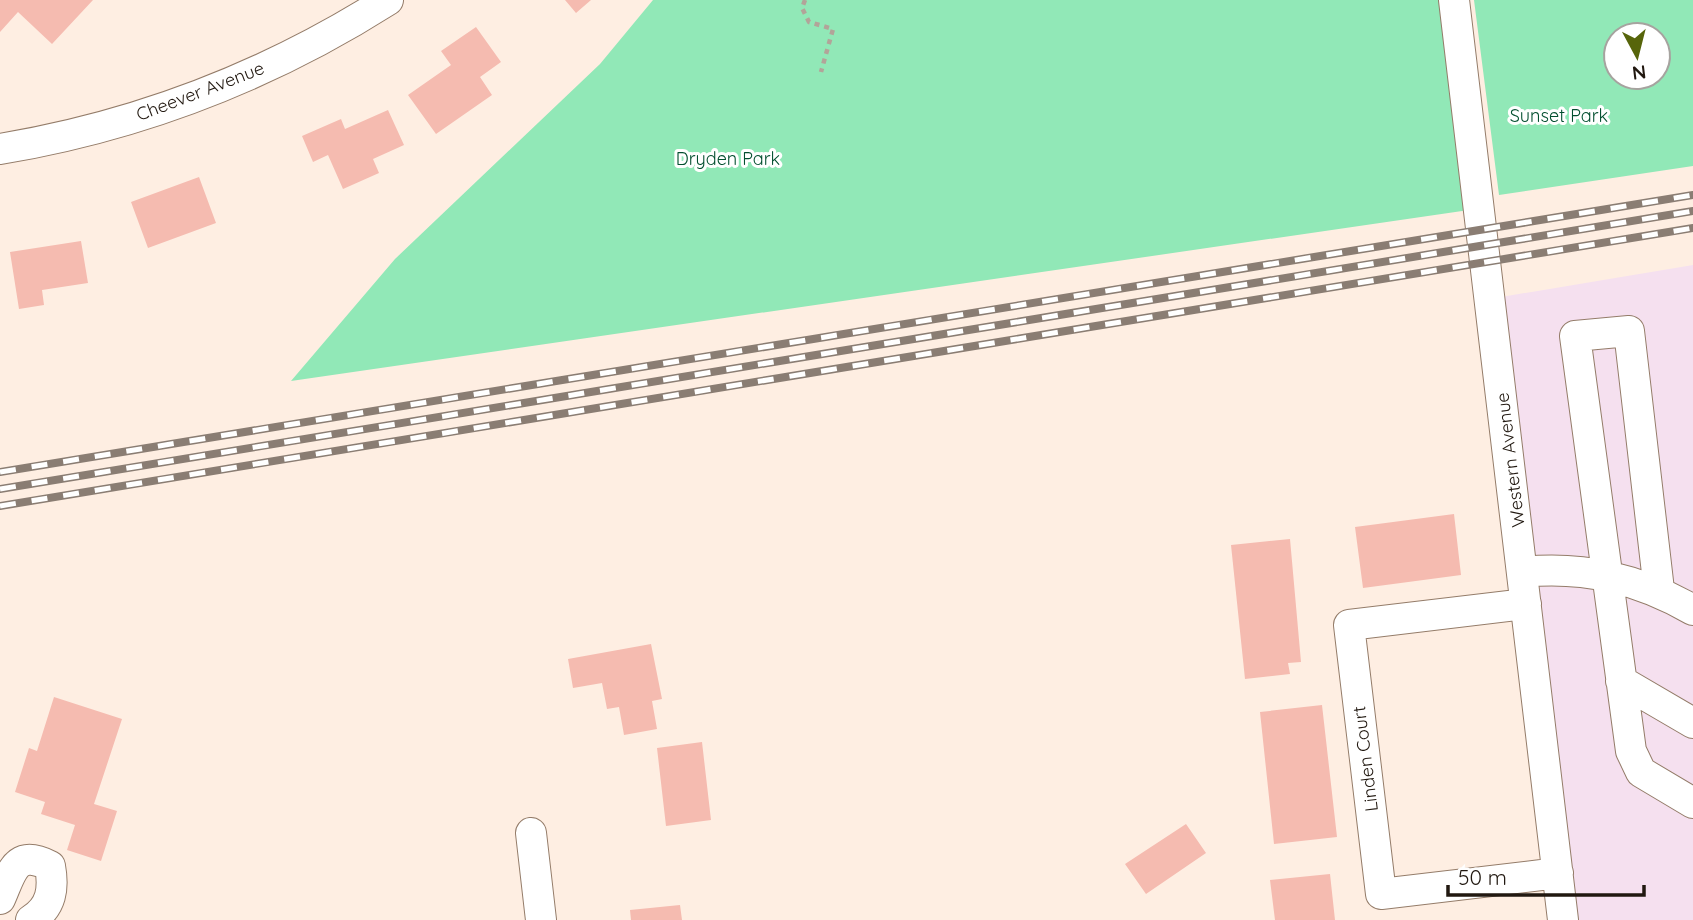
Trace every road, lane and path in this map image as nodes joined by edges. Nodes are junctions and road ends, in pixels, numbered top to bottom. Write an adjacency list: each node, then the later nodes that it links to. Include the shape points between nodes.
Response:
1 (388, 0): 5 (street, Cheever Avenue, via 341,30 152,113 55,140)
2 (805, 0): 4 (path, via 802,8 809,22 833,29)
3 (1454, 0): 6 (street, Western Avenue)
4 (821, 72)
5 (0, 149)
6 (1523, 572): 7 (street, via 1558,569); 9 (street, Western Avenue)
7 (1607, 574): 8 (street); 8 (street, via 1575,336 1629,331); 11 (street)
8 (1659, 590): 10 (street)
9 (1526, 604): 15 (street, Western Avenue); 15 (street, Linden Court, via 1349,625 1376,854 1381,894)
10 (1693, 610)
11 (1621, 681): 12 (street); 13 (street, via 1631,751 1642,772)
12 (1693, 723)
13 (1693, 803)
14 (531, 833): 18 (street)
15 (1558, 873): 19 (street, Western Avenue)
16 (0, 899): 17 (street, via 15,864 37,859 50,866 50,900)
17 (31, 920)
18 (541, 920)
19 (1563, 920)

